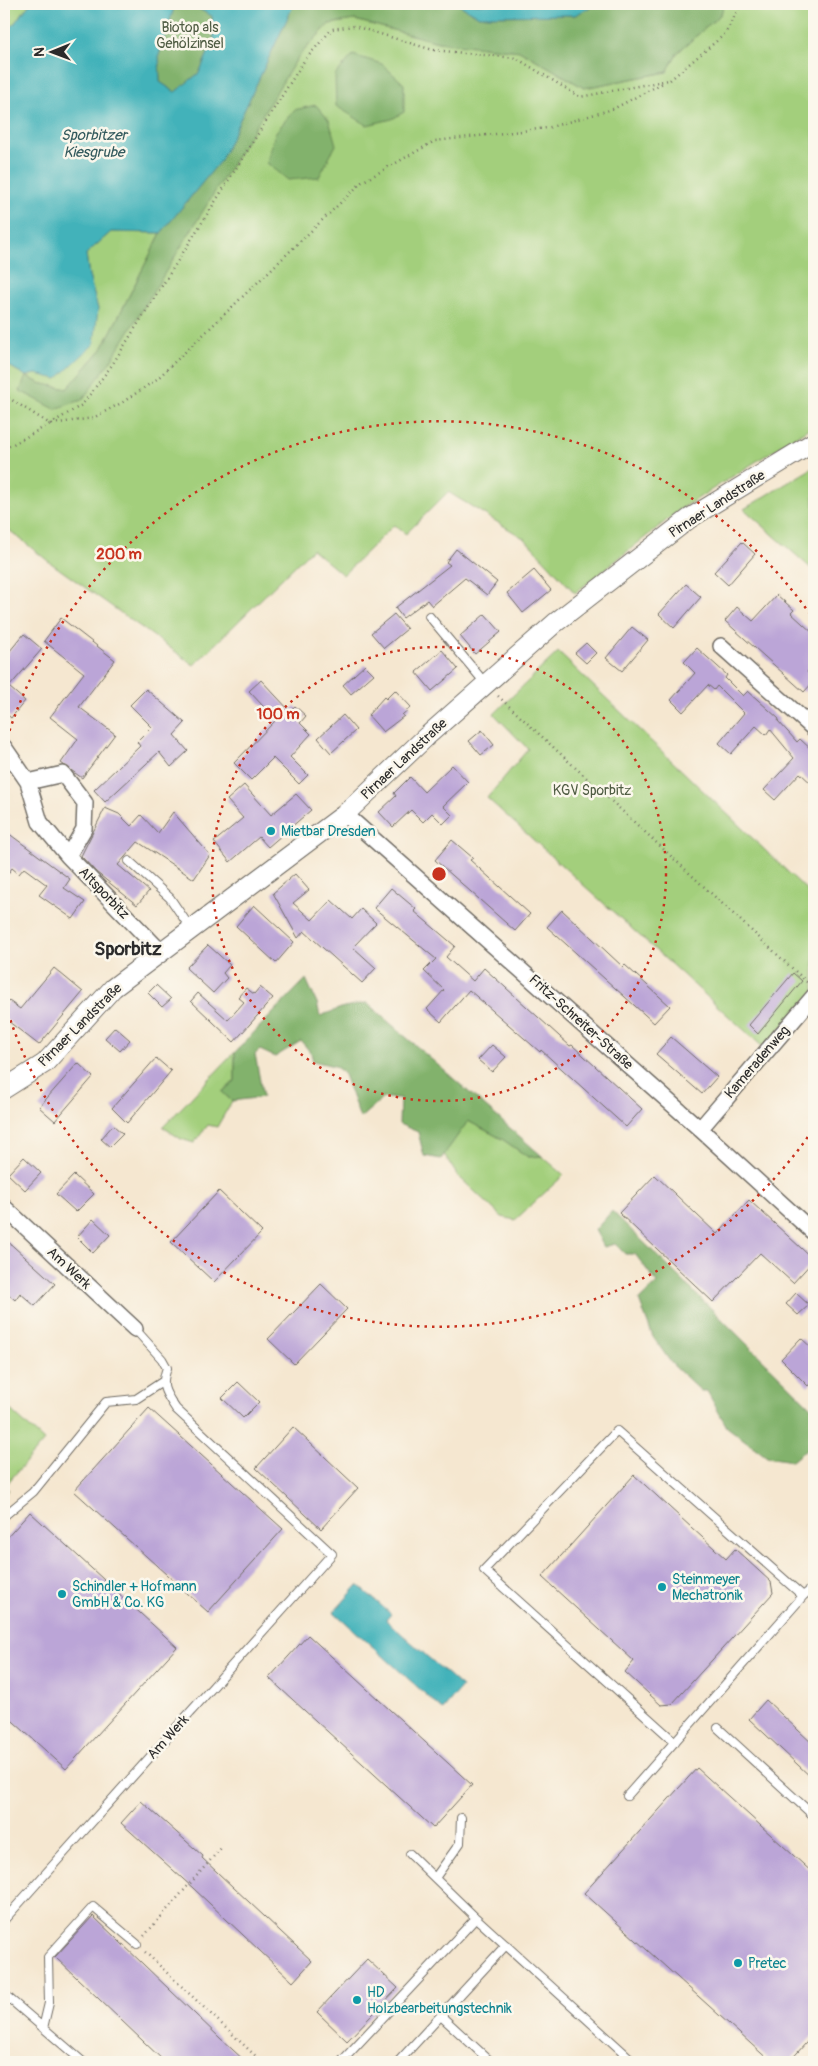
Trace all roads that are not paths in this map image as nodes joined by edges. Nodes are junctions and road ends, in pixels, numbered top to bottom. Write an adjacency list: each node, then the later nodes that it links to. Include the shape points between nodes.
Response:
1 (814, 442): 4 (street, Pirnaer Landstraße, via 690,518 556,623)
2 (429, 616): 4 (lane)
3 (721, 646): 5 (street)
4 (486, 684): 8 (street, Pirnaer Landstraße)
5 (814, 729)
6 (4, 747): 7 (street, Altsporbitz)
7 (28, 782): 9 (street, Altsporbitz, via 40,822); 9 (street, Altsporbitz, via 63,774 85,803 84,829)
8 (345, 814): 11 (street, Pirnaer Landstraße); 15 (street, Fritz-Schreiter-Straße)
9 (68, 856): 12 (street, Altsporbitz)
10 (129, 861): 11 (lane, via 170,898)
11 (191, 929): 12 (street, Pirnaer Landstraße)
12 (161, 952): 14 (street, Pirnaer Landstraße, via 113,988 45,1063)
13 (814, 996): 15 (street, Kameradenweg)
14 (4, 1089)
15 (700, 1129): 17 (street, Fritz-Schreiter-Straße)
16 (4, 1207): 18 (street, Am Werk)
17 (814, 1233)
18 (135, 1329): 19 (lane, via 167,1368)
19 (162, 1382): 20 (lane, via 136,1399 106,1402 33,1492); 31 (lane, Am Werk, via 176,1409 332,1554)
20 (4, 1516)
21 (814, 1587): 22 (lane)
22 (803, 1596): 24 (lane); 24 (lane, via 617,1430 484,1570)
23 (718, 1728): 26 (lane)
24 (675, 1742): 25 (lane)
25 (627, 1796)
26 (814, 1816)
27 (460, 1818): 29 (lane, via 460,1843)
28 (410, 1854): 29 (lane)
29 (435, 1878): 30 (lane)
30 (476, 1918): 33 (lane); 38 (lane)
31 (4, 1920)
32 (136, 1944): 36 (lane, via 93,1907 48,1957 49,2003)
33 (506, 1945): 35 (lane); 41 (lane)
34 (4, 1994): 36 (lane)
35 (441, 2016): 39 (lane); 40 (lane)
36 (43, 2028): 37 (lane)
37 (83, 2062)
38 (342, 2062)
39 (398, 2062)
40 (491, 2062)
41 (634, 2062)

